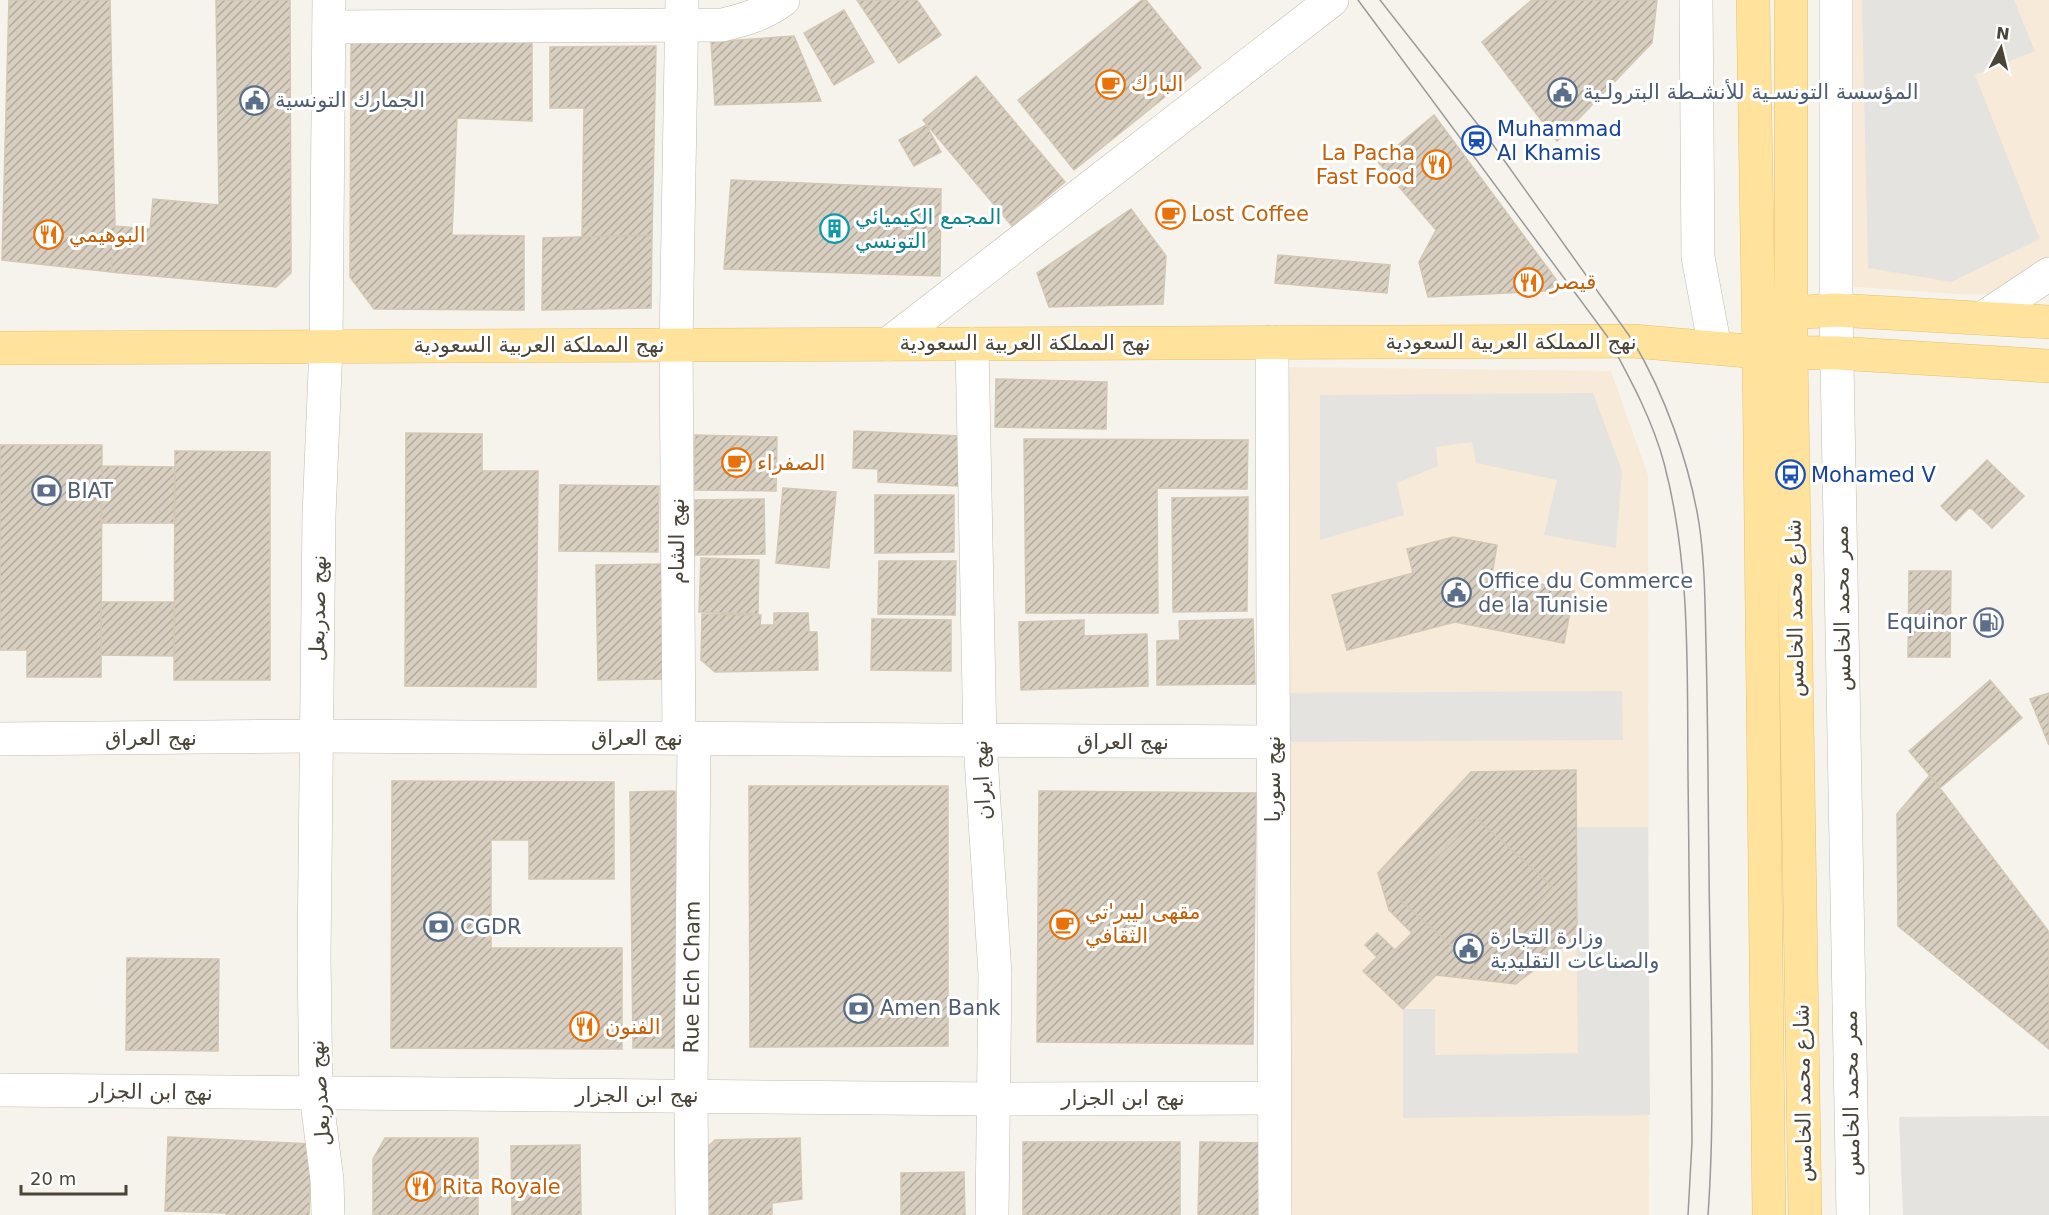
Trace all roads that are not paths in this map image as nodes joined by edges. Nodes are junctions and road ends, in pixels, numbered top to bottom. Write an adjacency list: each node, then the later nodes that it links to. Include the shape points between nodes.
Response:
1 (783, 0): 8 (street, via 745,20 722,25)
2 (1332, 0): 17 (street)
3 (1696, 0): 21 (street, via 1698,257)
4 (1753, 0): 11 (main road, شارع محمد الخامس)
5 (1791, 0): 12 (main road, شارع محمد الخامس)
6 (1836, 0): 10 (street, ممر محمد الخامس)
7 (329, 13): 8 (street); 19 (street, نهج صدربعل)
8 (682, 13): 16 (street, نهج الشام)
9 (2049, 274): 13 (street)
10 (1836, 310): 12 (main road); 13 (main road); 24 (street, ممر محمد الخامس)
11 (1757, 311): 12 (main road); 22 (main road, شارع محمد الخامس)
12 (1791, 313): 23 (main road, شارع محمد الخامس)
13 (1983, 318): 14 (main road)
14 (2049, 322)
15 (1272, 342): 18 (main road, نهج المملكة العربية السعودية); 21 (main road, نهج المملكة العربية السعودية, via 1633,341); 30 (street, نهج سوريا)
16 (676, 344): 17 (main road, نهج المملكة العربية السعودية); 19 (main road, نهج المملكة العربية السعودية); 27 (street, نهج الشام)
17 (888, 344): 18 (main road, نهج المملكة العربية السعودية)
18 (972, 344): 29 (street, نهج ايران)
19 (326, 346): 20 (main road, نهج المملكة العربية السعودية); 26 (street, نهج صدربعل)
20 (0, 348)
21 (1715, 348): 22 (main road, نهج المملكة العربية السعودية)
22 (1759, 352): 23 (main road, نهج المملكة العربية السعودية); 40 (main road, شارع محمد الخامس)
23 (1791, 353): 24 (main road, نهج المملكة العربية السعودية); 41 (main road, شارع محمد الخامس)
24 (1837, 353): 25 (main road, نهج المملكة العربية السعودية); 42 (street, ممر محمد الخامس)
25 (2049, 366)
26 (316, 736): 27 (street, نهج العراق); 28 (street, نهج العراق); 32 (street, نهج صدربعل)
27 (686, 738): 29 (street, نهج العراق); 33 (street, Rue Ech Cham)
28 (0, 739)
29 (980, 742): 30 (street, نهج العراق); 35 (street, نهج ايران, via 995,975)
30 (1274, 742): 34 (street, نهج سوريا)
31 (0, 1090): 32 (street, نهج ابن الجزار)
32 (316, 1094): 33 (street, نهج ابن الجزار); 36 (street, نهج صدربعل)
33 (691, 1095): 35 (street, نهج ابن الجزار); 37 (street, Rue Ech Cham)
34 (1274, 1098): 35 (street, نهج ابن الجزار); 39 (street, نهج سوريا)
35 (993, 1099): 38 (street, نهج ايران)
36 (328, 1215)
37 (692, 1215)
38 (992, 1215)
39 (1275, 1215)
40 (1769, 1215)
41 (1805, 1215)
42 (1853, 1215)

